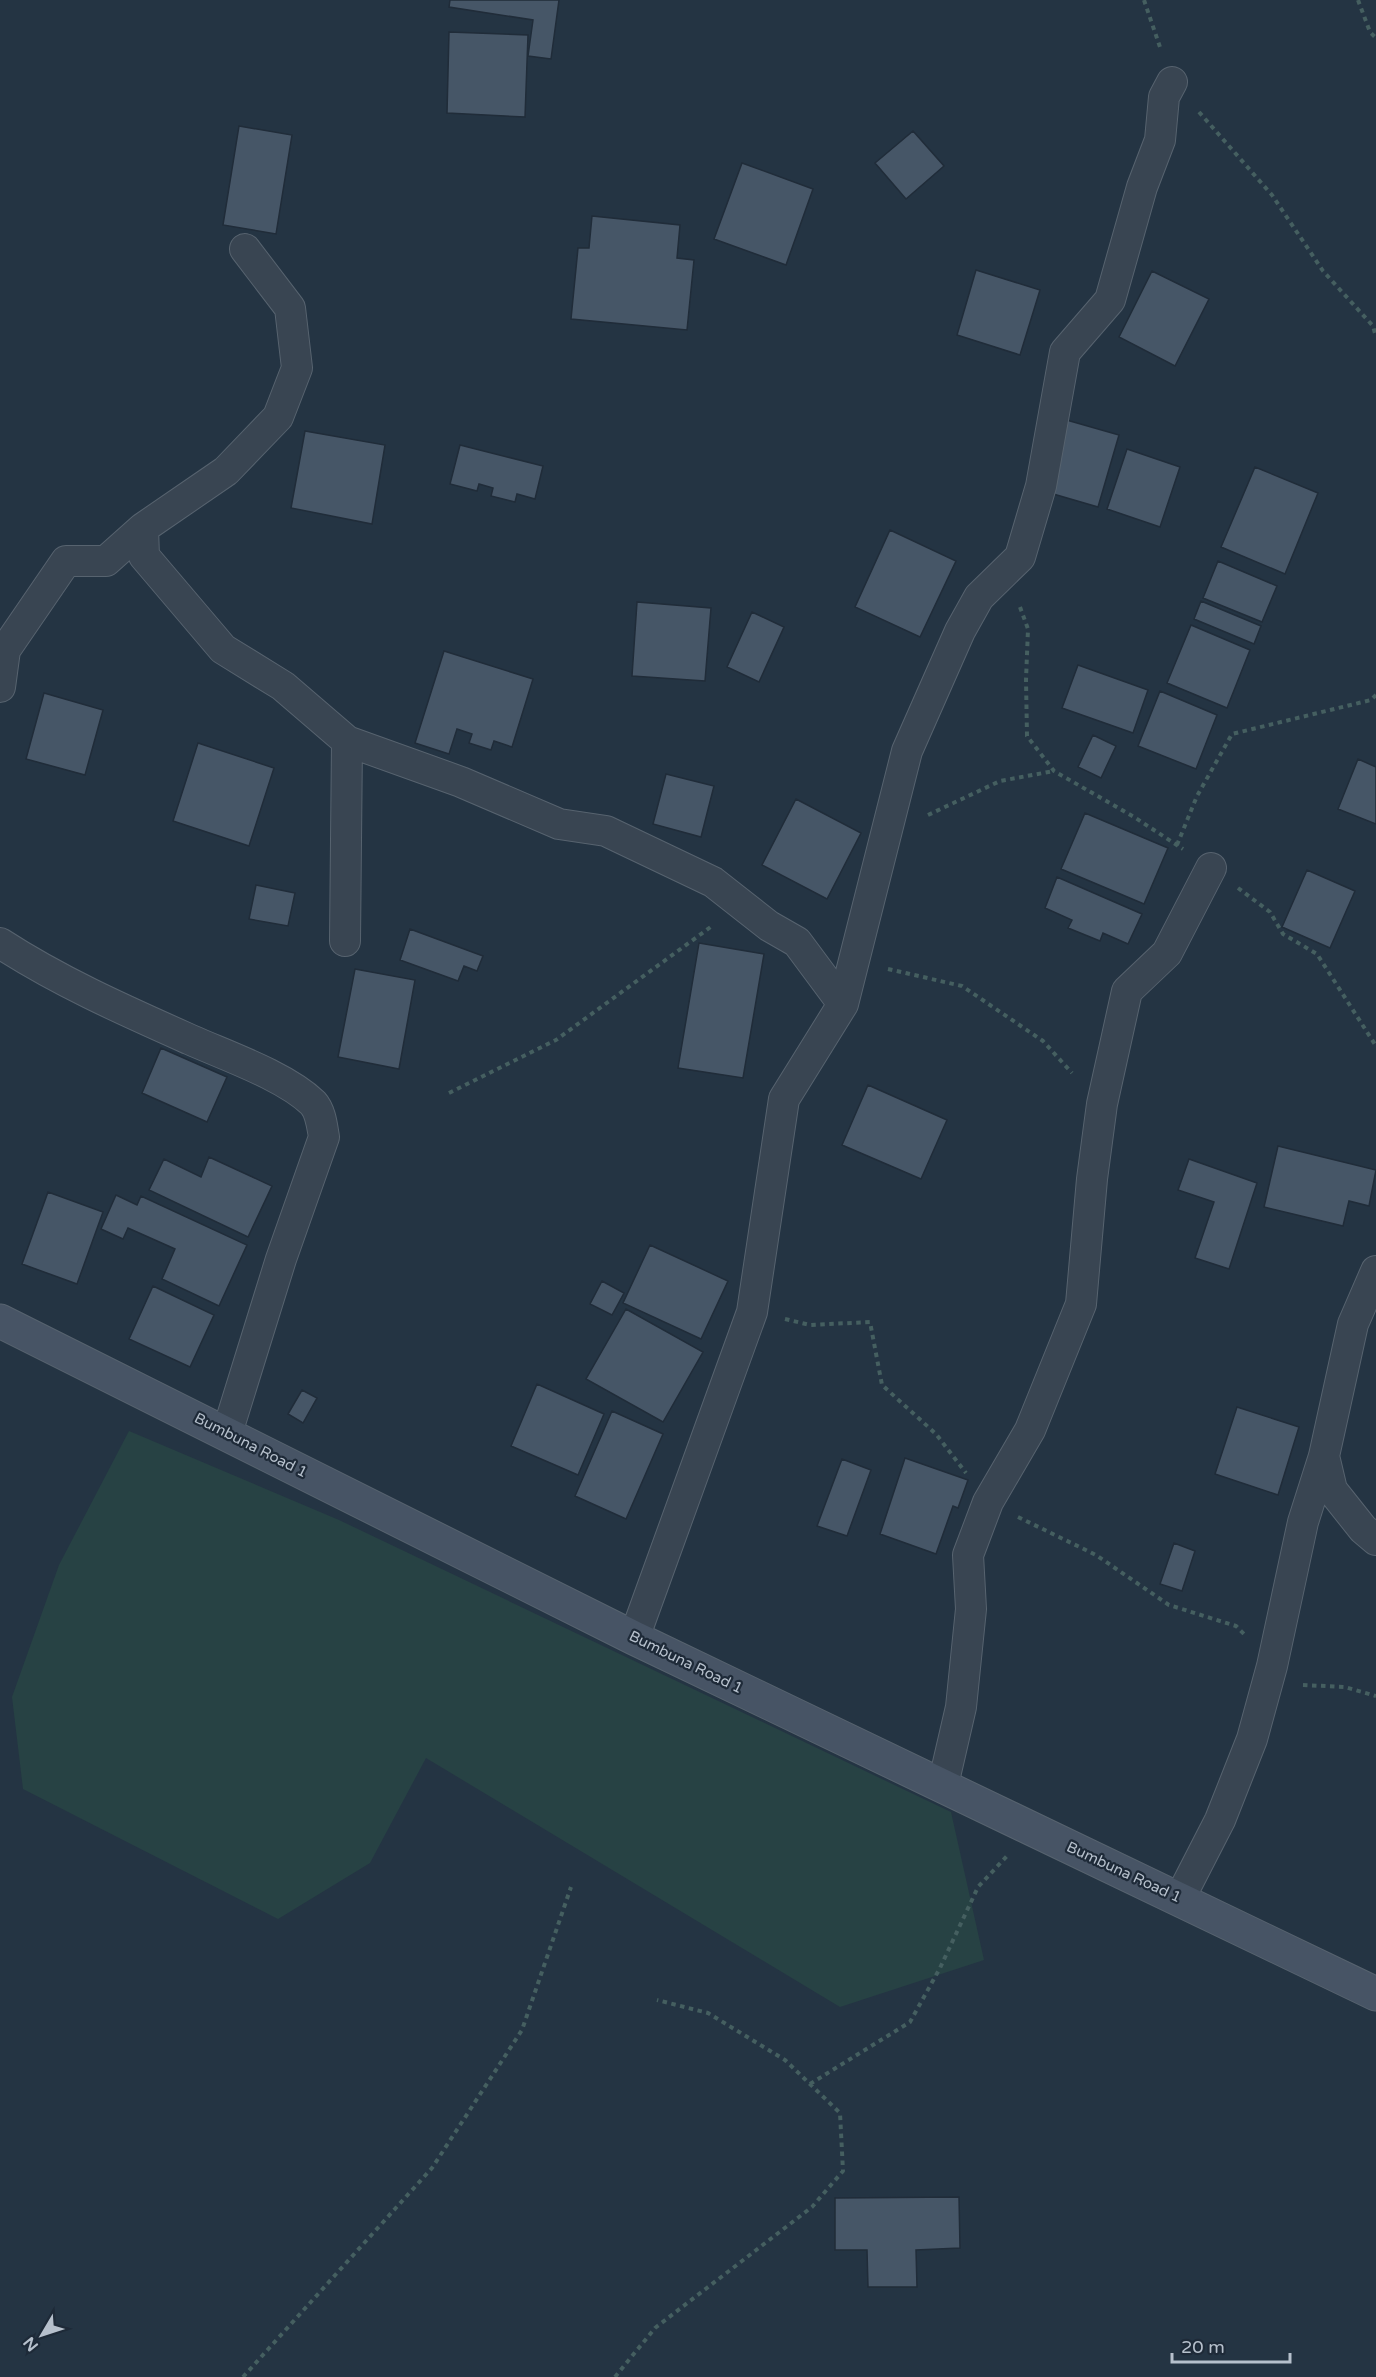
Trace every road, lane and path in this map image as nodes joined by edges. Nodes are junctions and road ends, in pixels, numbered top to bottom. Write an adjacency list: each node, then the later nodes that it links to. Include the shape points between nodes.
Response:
1 (1143, 0): 4 (path)
2 (1358, 0): 3 (path)
3 (1376, 38)
4 (1172, 82): 6 (path, via 1272,195 1323,271 1373,326); 8 (street, via 1164,97 1160,140 1142,187 1110,300 1065,352 1041,486)
5 (245, 249): 7 (street, via 290,308 297,368 278,417 226,471)
6 (1376, 337)
7 (142, 528): 9 (street, via 106,561 66,561 5,650); 11 (street, via 144,556 223,649 283,686)
8 (1020, 557): 12 (path, via 1014,591 1028,629 1027,736); 13 (street, via 980,597 960,631 907,751)
9 (0, 687)
10 (1376, 695): 14 (path, via 1371,700 1232,735 1197,796)
11 (347, 741): 16 (street, via 461,782 559,824 606,831 714,882); 17 (street)
12 (1054, 771): 13 (path, via 1000,781); 14 (path)
13 (885, 836): 19 (street)
14 (1177, 846): 15 (path)
15 (1211, 868): 20 (path, via 1270,912 1283,934 1317,954); 22 (street, via 1167,953 1127,991)
16 (740, 902): 19 (street, via 797,942); 21 (path, via 556,1040)
17 (345, 941)
18 (0, 943): 26 (street, via 126,1011 298,1091 314,1105 321,1120 324,1137)
19 (843, 1004): 22 (path, via 889,968 962,987 1043,1041); 24 (street, via 784,1099)
20 (1376, 1047)
21 (448, 1093)
22 (1102, 1104): 28 (street, via 1081,1304 1030,1430)
23 (1376, 1271): 27 (street, via 1353,1323)
24 (752, 1312): 28 (path, via 810,1324 870,1322 882,1385 936,1434); 30 (street)
25 (0, 1321): 26 (main road, Bumbuna Road 1)
26 (227, 1433): 30 (main road, Bumbuna Road 1)
27 (1324, 1456): 29 (street, via 1332,1490); 31 (street, via 1303,1522)
28 (988, 1502): 31 (path, via 1096,1555 1169,1605 1236,1626); 33 (street, via 968,1555 971,1609 962,1696)
29 (1376, 1540)
30 (634, 1638): 33 (main road, Bumbuna Road 1)
31 (1272, 1666): 32 (path, via 1298,1684 1345,1687); 36 (street, via 1252,1739 1220,1820)
32 (1376, 1696)
33 (943, 1785): 34 (main road, Bumbuna Road 1)
34 (1033, 1829): 36 (main road, Bumbuna Road 1); 39 (path, via 978,1887 910,2022)
35 (571, 1887): 40 (path, via 522,2030 432,2168)
36 (1180, 1898): 37 (main road, Bumbuna Road 1)
37 (1376, 1994)
38 (657, 2000): 39 (path, via 708,2013 785,2060)
39 (810, 2084): 41 (path, via 840,2113 843,2171 812,2207 655,2328)
40 (243, 2377)
41 (615, 2377)

